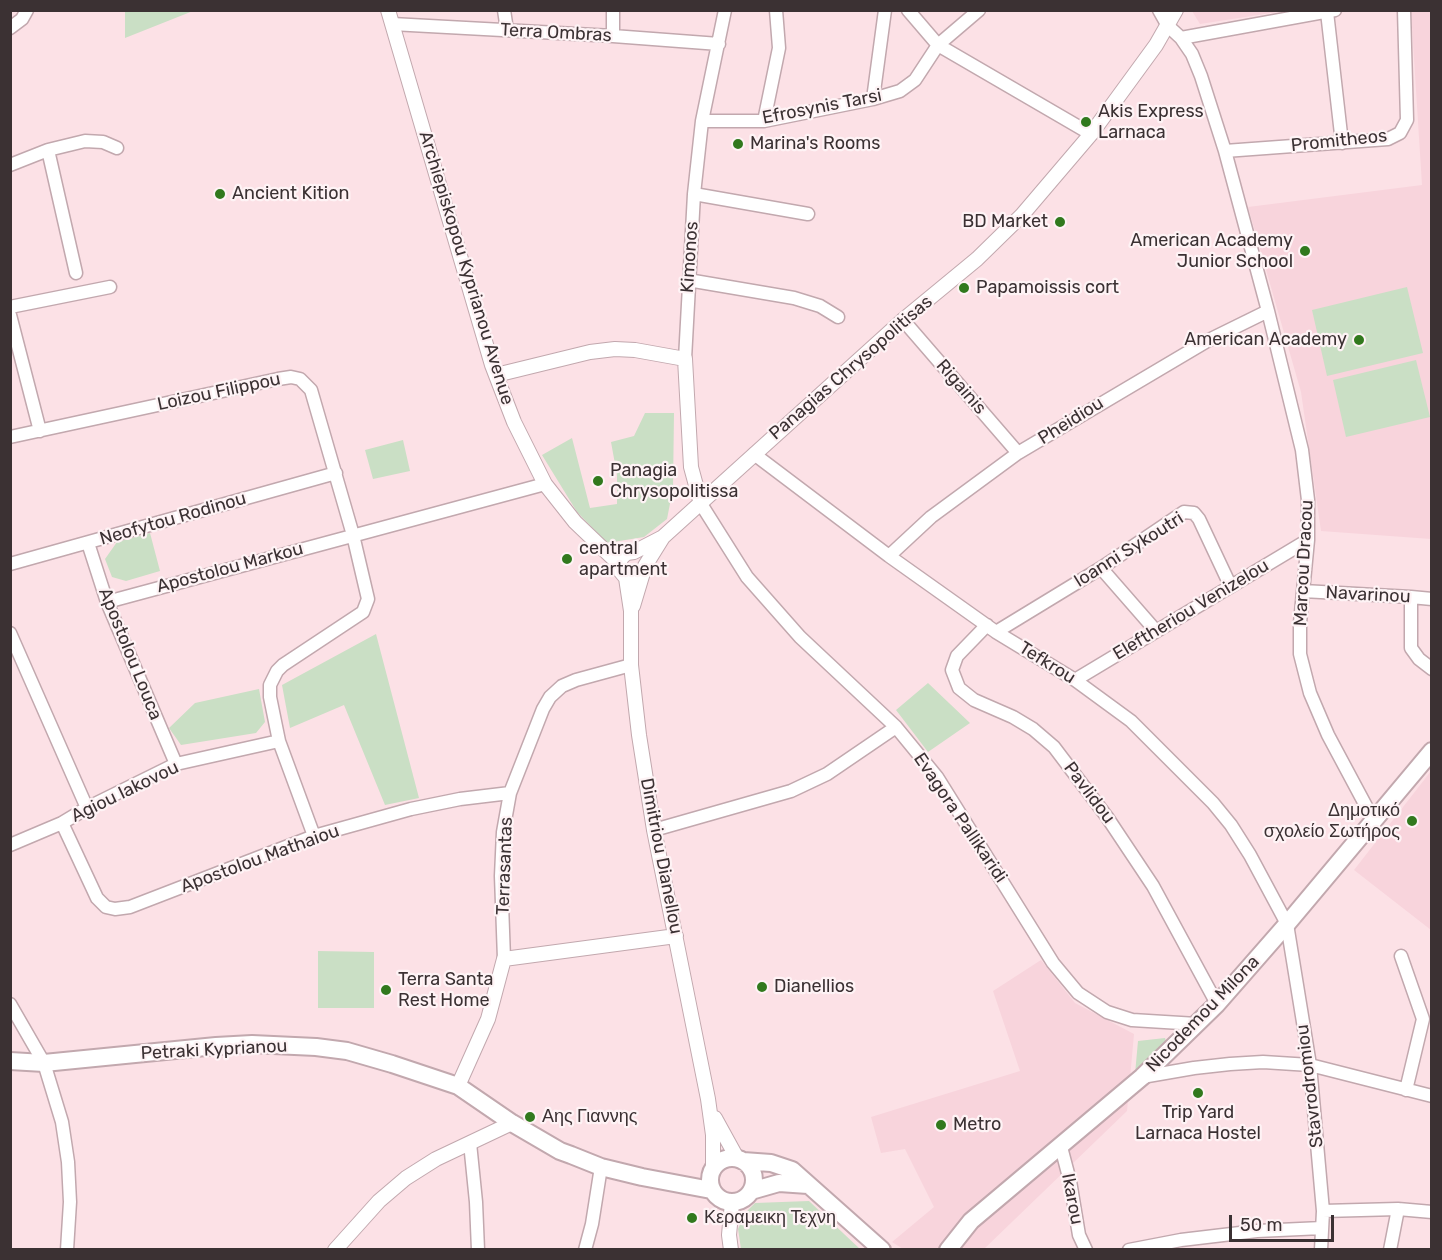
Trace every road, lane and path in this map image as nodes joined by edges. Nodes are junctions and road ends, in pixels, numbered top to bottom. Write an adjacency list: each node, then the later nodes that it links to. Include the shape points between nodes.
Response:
1 (27, 10): 15 (street)
2 (504, 10): 16 (street)
3 (613, 10): 17 (street)
4 (725, 10): 19 (street, Kimonos)
5 (776, 10): 23 (street, via 779,48)
6 (885, 10): 21 (street)
7 (909, 10): 20 (street)
8 (979, 10): 20 (street, Efrosynis Tarsi)
9 (1159, 10): 14 (street, Marcou Dracou)
10 (1176, 10): 14 (street, Panagias Chrysopolitisas)
11 (1404, 10): 25 (street, Promitheos, via 1407,120 1400,133 1388,140)
12 (1331, 11): 18 (street); 25 (street)
13 (390, 17): 16 (street, Terra Ombras); 41 (street, Archiepiskopou Kyprianou Avenue)
14 (1168, 26): 18 (street, Marcou Dracou); 24 (street, Panagias Chrysopolitisas)
15 (10, 28)
16 (507, 30): 17 (street, Terra Ombras)
17 (613, 36): 19 (street, Terra Ombras)
18 (1181, 38): 28 (street, Marcou Dracou, via 1201,76)
19 (719, 44): 22 (street, Kimonos)
20 (938, 45): 21 (street, Efrosynis Tarsi, via 915,80 900,92); 24 (street)
21 (873, 99): 23 (street, Efrosynis Tarsi)
22 (702, 121): 23 (street, Efrosynis Tarsi); 30 (street, Kimonos)
23 (764, 121)
24 (1091, 134): 39 (street, Panagias Chrysopolitisas, via 1022,215 977,259)
25 (1342, 143): 28 (street, Promitheos)
26 (117, 148): 27 (street, via 85,141)
27 (48, 150): 29 (street); 32 (street)
28 (1226, 151): 36 (street, Marcou Dracou)
29 (10, 165)
30 (694, 194): 31 (street); 33 (street, Kimonos)
31 (808, 214)
32 (76, 273)
33 (688, 280): 38 (street, via 794,298); 40 (street, Kimonos)
34 (110, 287): 35 (street)
35 (10, 307)
36 (1268, 311): 44 (street, Pheidiou, via 1207,340); 51 (street, Marcou Dracou, via 1305,464)
37 (10, 315): 42 (street)
38 (838, 317)
39 (903, 320): 44 (street, Rigainis); 45 (street, Panagias Chrysopolitisas)
40 (685, 359): 41 (street, via 634,350 590,352); 48 (street, Kimonos, via 691,467)
41 (496, 375): 47 (street, Archiepiskopou Kyprianou Avenue)
42 (40, 430): 43 (street, Loizou Filippou); 46 (street, Loizou Filippou, via 291,377 311,390)
43 (10, 437)
44 (1018, 453): 54 (street, Pheidiou, via 931,517)
45 (754, 454): 48 (street, Panagias Chrysopolitisas); 54 (street, Tefkrou)
46 (336, 473): 49 (street, Loizou Filippou); 52 (street, Neofytou Rodinou)
47 (545, 484): 49 (street, Apostolou Markou); 56 (street, Archiepiskopou Kyprianou Avenue, via 575,522)
48 (700, 504): 50 (street, Panagias Chrysopolitisas); 72 (street, Evagora Pallikaridi, via 747,577 800,636)
49 (353, 535): 64 (street, Apostolou Markou); 73 (street, Loizou Filippou, via 366,585 367,607 283,665 273,677 270,697)
50 (663, 537): 53 (street, Panagias Chrysopolitisas); 58 (street, Panagias Chrysopolitisas)
51 (1308, 540): 60 (street, Eleftheriou Venizelou); 61 (street, Marcou Dracou)
52 (88, 543): 55 (street, Neofytou Rodinou); 64 (street, Apostolou Louca)
53 (634, 552): 56 (street, via 622,557); 58 (street, via 642,558)
54 (889, 556): 66 (street, Tefkrou)
55 (10, 564)
56 (619, 564): 59 (street, Archiepiskopou Kyprianou Avenue)
57 (1101, 568): 60 (street, Ioanni Sykoutri, via 1185,512 1194,513); 66 (street, Ioanni Sykoutri); 67 (street)
58 (643, 571): 59 (street, via 632,579); 65 (street, Dimitriou Dianellou)
59 (626, 578): 65 (street, Dimitriou Dianellou)
60 (1230, 585): 67 (street, Eleftheriou Venizelou)
61 (1304, 591): 62 (street, Navarinou); 78 (street, Marcou Dracou, via 1300,654 1310,693)
62 (1411, 597): 63 (street, Navarinou); 70 (street, via 1411,648)
63 (1431, 599)
64 (107, 602): 75 (street, Apostolou Louca)
65 (631, 611): 69 (street, Dimitriou Dianellou)
66 (992, 628): 71 (street, Tefkrou); 88 (street, Pavlidou, via 957,656 952,670 959,688 974,700 1033,729 1054,747 1153,886)
67 (1156, 631): 71 (street, Eleftheriou Venizelou)
68 (10, 633): 77 (street)
69 (630, 665): 76 (street, Terrasantas, via 576,680 550,697); 80 (street, Dimitriou Dianellou)
70 (1431, 669)
71 (1075, 680): 83 (street, Tefkrou, via 1131,721 1213,802 1250,855)
72 (896, 727): 80 (street, via 827,774 791,790); 89 (street, Evagora Pallikaridi, via 936,777 1053,963 1078,993 1107,1012 1132,1020)
73 (279, 741): 75 (street, Agiou Iakovou); 81 (street)
74 (1431, 751): 78 (main road, Nicodemou Milona)
75 (176, 764): 77 (street, Agiou Iakovou)
76 (510, 793): 81 (street, Apostolou Mathaiou, via 411,809); 86 (street, Terrasantas, via 501,876)
77 (87, 808): 79 (street, Agiou Iakovou)
78 (1374, 821): 83 (main road, Nicodemou Milona)
79 (62, 823): 81 (street, Apostolou Mathaiou, via 97,898 115,909); 82 (street, Agiou Iakovou)
80 (654, 830): 84 (street, Dimitriou Dianellou)
81 (314, 836)
82 (10, 845)
83 (1287, 924): 88 (main road, Nicodemou Milona); 92 (street, Stavrodromiou)
84 (676, 936): 86 (street); 97 (street, Dimitriou Dianellou)
85 (1401, 956): 95 (street, via 1423,1019)
86 (504, 959): 94 (street, Terrasantas, via 488,1019)
87 (10, 1004): 91 (street)
88 (1217, 1004): 89 (main road, Nicodemou Milona)
89 (1197, 1024): 93 (main road, Nicodemou Milona)
90 (10, 1061): 91 (main road, Petraki Kyprianou)
91 (44, 1063): 94 (main road, Petraki Kyprianou, via 216,1046 280,1044 347,1052); 113 (street, via 60,1113 68,1162)
92 (1310, 1065): 93 (street, via 1230,1064); 95 (street); 109 (street, Stavrodromiou)
93 (1142, 1077): 100 (main road, Nicodemou Milona)
94 (458, 1086): 98 (main road, Petraki Kyprianou)
95 (1406, 1090): 96 (street)
96 (1431, 1096)
97 (708, 1099): 101 (street, Dimitriou Dianellou, via 722,1134); 103 (street, Dimitriou Dianellou)
98 (512, 1123): 99 (street); 102 (main road, Petraki Kyprianou, via 560,1151)
99 (470, 1143): 114 (street, via 406,1178 379,1201); 115 (street)
100 (1061, 1147): 119 (main road, Nicodemou Milona, via 971,1221); 120 (street, Ikarou, via 1079,1235)
101 (740, 1160): 103 (main road, via 724,1159); 104 (main road, via 780,1165); 106 (main road, via 752,1170)
102 (601, 1167): 105 (main road, Petraki Kyprianou); 116 (street)
103 (713, 1168): 105 (main road)
104 (808, 1185): 106 (main road, via 778,1183); 118 (main road)
105 (711, 1190): 107 (main road)
106 (751, 1191): 107 (main road)
107 (732, 1203): 117 (street)
108 (1398, 1209): 109 (street); 110 (street); 123 (street)
109 (1323, 1211): 111 (street, Stavrodromiou)
110 (1431, 1212)
111 (1322, 1228): 112 (street, via 1257,1231); 122 (street, Stavrodromiou)
112 (1182, 1245): 121 (street)
113 (67, 1250)
114 (335, 1250)
115 (478, 1250)
116 (585, 1250)
117 (731, 1250)
118 (882, 1250)
119 (948, 1250)
120 (1086, 1250)
121 (1130, 1250)
122 (1321, 1250)
123 (1390, 1250)

